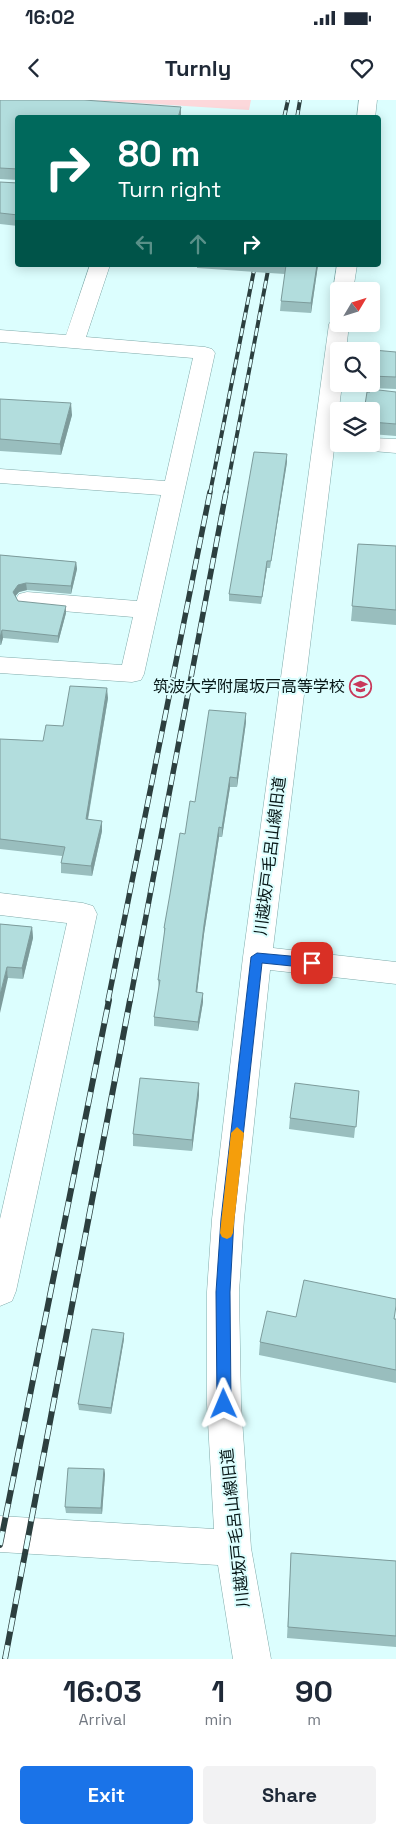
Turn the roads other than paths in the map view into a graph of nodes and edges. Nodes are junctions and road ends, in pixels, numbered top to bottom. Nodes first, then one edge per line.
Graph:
1 (368, 100) edge
2 (366, 115) edge
3 (99, 267) edge
4 (347, 267) edge
5 (344, 282) edge
6 (338, 332) edge
7 (0, 336) edge
8 (74, 342) junction
9 (334, 402) edge
10 (380, 445) edge
11 (396, 446) edge
12 (330, 449) edge
13 (0, 476) edge
14 (174, 489) junction
15 (27, 600) edge
16 (147, 610) junction
17 (0, 665) edge
18 (0, 904) edge
19 (257, 957) junction
20 (396, 972) edge
21 (0, 1291) edge
22 (0, 1534) edge
23 (233, 1548) junction
24 (252, 1659) edge

1 - 2 street
3 - 8 street
4 - 5 street
6 - 9 street, 川越坂戸毛呂山線旧道
7 - 8 street
8 - 14 street
10 - 11 street
12 - 19 street, 川越坂戸毛呂山線旧道
13 - 14 street
14 - 16 street
15 - 16 street
16 - 17 street
18 - 21 street
19 - 20 street
19 - 23 street, 川越坂戸毛呂山線旧道
22 - 23 street
23 - 24 street, 川越坂戸毛呂山線旧道

